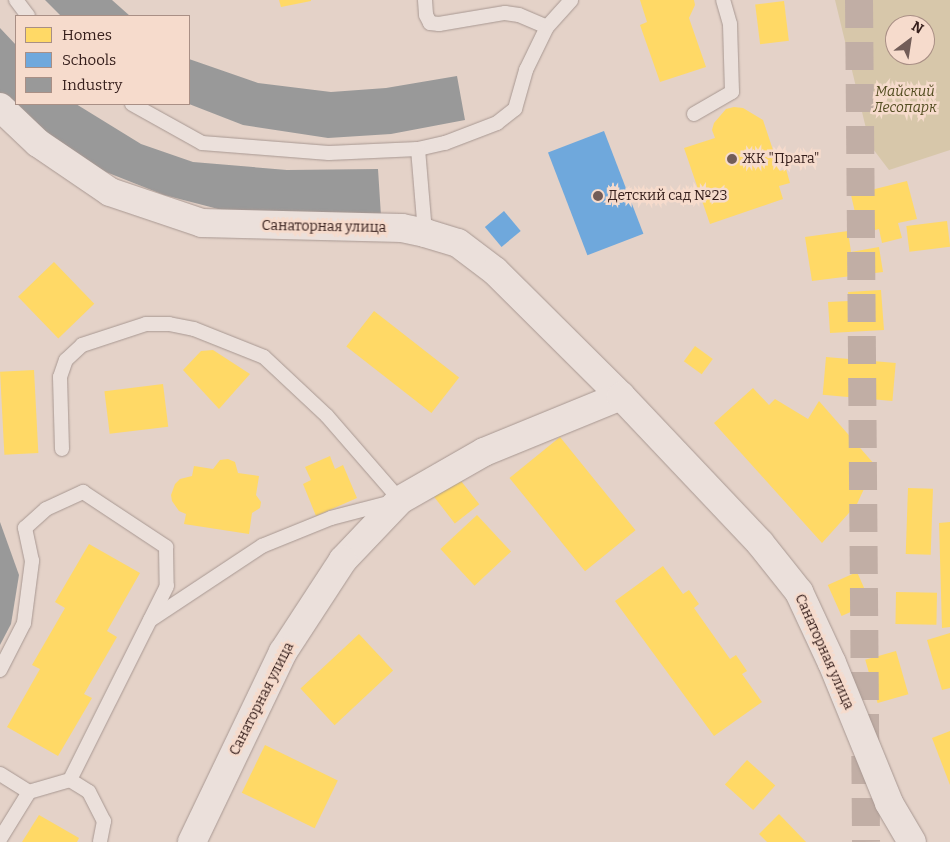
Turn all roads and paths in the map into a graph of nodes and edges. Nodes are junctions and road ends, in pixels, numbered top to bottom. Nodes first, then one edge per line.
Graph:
1 (16, 0) edge
2 (426, 0) edge
3 (570, 0) edge
4 (723, 0) edge
5 (27, 15) edge
6 (547, 27) junction
7 (134, 105) edge
8 (0, 107) edge
9 (694, 114) dead end
10 (418, 149) junction
11 (425, 233) junction
12 (622, 396) junction
13 (62, 449) dead end
14 (400, 500) junction
15 (150, 620) junction
16 (0, 670) edge
17 (0, 774) edge
18 (70, 780) junction
19 (29, 792) junction
20 (0, 839) edge
21 (100, 842) edge
22 (192, 842) edge
23 (912, 842) edge

1 - 5 lane
2 - 6 lane
3 - 6 lane
4 - 9 lane
6 - 10 lane
7 - 10 lane
8 - 11 street, Санаторная улица
10 - 11 lane
11 - 12 street, Санаторная улица
12 - 14 street, Санаторная улица
12 - 23 street, Санаторная улица
13 - 14 lane
14 - 15 lane
14 - 22 street, Санаторная улица
15 - 16 lane
15 - 18 lane
17 - 19 lane
18 - 19 lane
18 - 21 lane
19 - 20 lane

